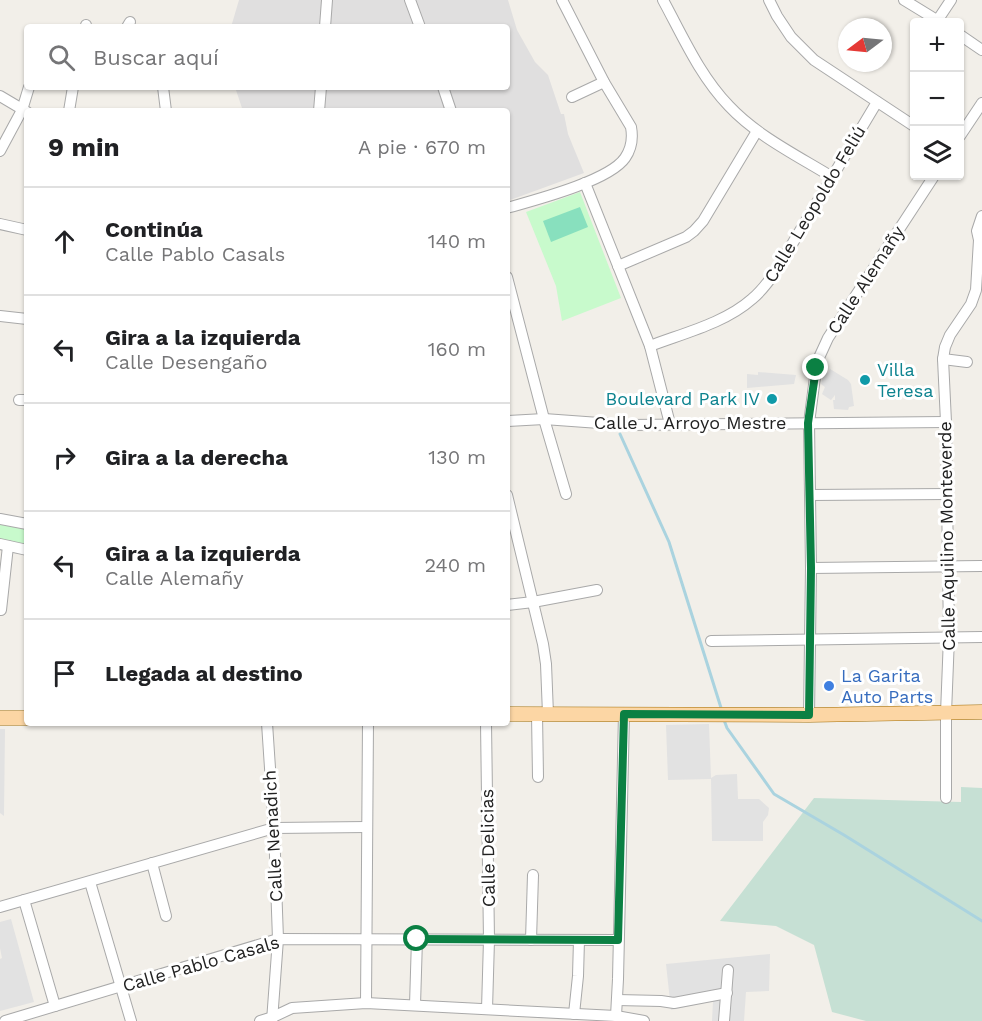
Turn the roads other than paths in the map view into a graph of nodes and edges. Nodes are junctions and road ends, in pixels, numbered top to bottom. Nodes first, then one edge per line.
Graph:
1 (327, 0) edge
2 (410, 0) edge
3 (562, 0) edge
4 (663, 0) edge
5 (769, 0) edge
6 (904, 0) edge
7 (951, 0) edge
8 (933, 18) edge
9 (941, 18) edge
10 (326, 24) edge
11 (419, 24) edge
12 (964, 38) edge
13 (982, 50) edge
14 (604, 82) junction
15 (28, 90) edge
16 (72, 90) edge
17 (163, 90) edge
18 (321, 90) edge
19 (444, 90) edge
20 (0, 96) edge
21 (572, 97) dead end
22 (877, 102) junction
23 (982, 103) edge
24 (26, 108) edge
25 (70, 108) edge
26 (166, 108) edge
27 (320, 108) edge
28 (451, 108) edge
29 (24, 110) edge
30 (24, 112) edge
31 (910, 123) edge
32 (964, 130) edge
33 (757, 131) junction
34 (4, 135) edge
35 (0, 151) edge
36 (832, 177) junction
37 (931, 180) edge
38 (585, 183) junction
39 (510, 207) edge
40 (982, 216) edge
41 (0, 224) edge
42 (24, 229) edge
43 (618, 266) junction
44 (510, 289) edge
45 (0, 316) edge
46 (24, 319) edge
47 (650, 346) junction
48 (943, 360) junction
49 (967, 362) dead end
50 (544, 419) junction
51 (510, 421) edge
52 (946, 422) junction
53 (808, 423) junction
54 (670, 424) junction
55 (566, 494) dead end
56 (947, 494) junction
57 (810, 495) junction
58 (510, 507) edge
59 (0, 519) edge
60 (24, 523) edge
61 (4, 545) edge
62 (24, 549) edge
63 (948, 567) junction
64 (981, 567) edge
65 (811, 568) junction
66 (597, 590) dead end
67 (533, 602) junction
68 (510, 605) edge
69 (1, 610) edge
70 (949, 637) junction
71 (982, 638) edge
72 (810, 639) junction
73 (711, 641) dead end
74 (982, 712) edge
75 (946, 713) junction
76 (510, 714) edge
77 (543, 714) junction
78 (624, 714) junction
79 (809, 715) junction
80 (0, 718) edge
81 (24, 718) edge
82 (267, 726) edge
83 (368, 726) edge
84 (486, 726) edge
85 (538, 777) dead end
86 (946, 798) dead end
87 (367, 827) junction
88 (274, 828) junction
89 (152, 863) junction
90 (533, 874) dead end
91 (90, 882) junction
92 (24, 900) junction
93 (0, 907) edge
94 (166, 916) dead end
95 (278, 939) junction
96 (366, 939) junction
97 (417, 939) junction
98 (489, 940) junction
99 (531, 940) junction
100 (579, 940) junction
101 (618, 940) junction
102 (728, 970) dead end
103 (120, 986) junction
104 (727, 993) junction
105 (617, 1000) junction
106 (366, 1003) junction
107 (415, 1005) junction
108 (55, 1006) junction
109 (487, 1009) junction
110 (574, 1014) junction
111 (616, 1016) junction
112 (273, 1019) edge
113 (5, 1021) edge
114 (130, 1021) edge
115 (260, 1021) edge
116 (644, 1021) edge
117 (724, 1021) edge

1 - 10 street
2 - 11 street
3 - 14 street
4 - 33 street
5 - 22 street
6 - 8 street
7 - 9 street
12 - 13 street
14 - 21 street
14 - 38 street
15 - 24 street
16 - 25 street
17 - 26 street
18 - 27 street
19 - 28 street
20 - 29 street
22 - 31 street
22 - 36 street, Calle Leopoldo Feliú
23 - 32 street
30 - 34 street
33 - 36 street
33 - 43 street
34 - 35 street
36 - 47 street, Calle Leopoldo Feliú
37 - 53 street, Calle Alemañy
38 - 39 street
38 - 43 street
40 - 48 street, Calle Aquilino Monteverde
41 - 42 street
43 - 47 street
44 - 50 street
45 - 46 street
47 - 54 street
48 - 49 street
48 - 52 street, Calle Aquilino Monteverde
50 - 51 street, Calle J. Arroyo Mestre
50 - 54 street, Calle J. Arroyo Mestre
50 - 55 street
52 - 53 street, Calle J. Arroyo Mestre
52 - 56 street, Calle Aquilino Monteverde
53 - 54 street, Calle J. Arroyo Mestre
53 - 57 street, Calle Alemañy
56 - 57 street
56 - 63 street, Calle Aquilino Monteverde
57 - 65 street, Calle Alemañy
58 - 67 street
59 - 60 street
61 - 62 street
61 - 69 street
63 - 64 street
63 - 65 street
63 - 70 street, Calle Aquilino Monteverde
65 - 72 street, Calle Alemañy
66 - 67 street
67 - 68 street
67 - 77 street
70 - 71 street
70 - 72 street
70 - 75 street, Calle Aquilino Monteverde
72 - 73 street
72 - 79 street, Calle Alemañy
74 - 75 main road
75 - 79 main road
75 - 86 street, Calle Aquilino Monteverde
76 - 77 main road
77 - 78 main road
77 - 85 street
78 - 79 main road
78 - 101 street
80 - 81 main road
82 - 88 street, Calle Nenadich
83 - 87 street
84 - 98 street, Calle Delicias
87 - 88 street
87 - 96 street
88 - 89 street
88 - 95 street, Calle Nenadich
89 - 91 street
89 - 94 street
90 - 99 street
91 - 92 street
91 - 103 street
92 - 93 street
92 - 108 street
95 - 96 street, Calle Pablo Casals
95 - 103 street, Calle Pablo Casals
95 - 112 street, Calle Nenadich
96 - 97 street, Calle Pablo Casals
96 - 106 street
97 - 98 street, Calle Pablo Casals
97 - 107 street
98 - 99 street, Calle Pablo Casals
98 - 109 street, Calle Delicias
99 - 100 street, Calle Pablo Casals
100 - 101 street, Calle Pablo Casals
100 - 110 street
101 - 105 street
102 - 104 street
103 - 108 street, Calle Pablo Casals
103 - 114 street
104 - 105 street
104 - 117 street
105 - 111 street
106 - 107 street
106 - 112 street
107 - 109 street
108 - 113 street, Calle Pablo Casals
109 - 110 street
110 - 111 street
111 - 116 street
112 - 115 street

